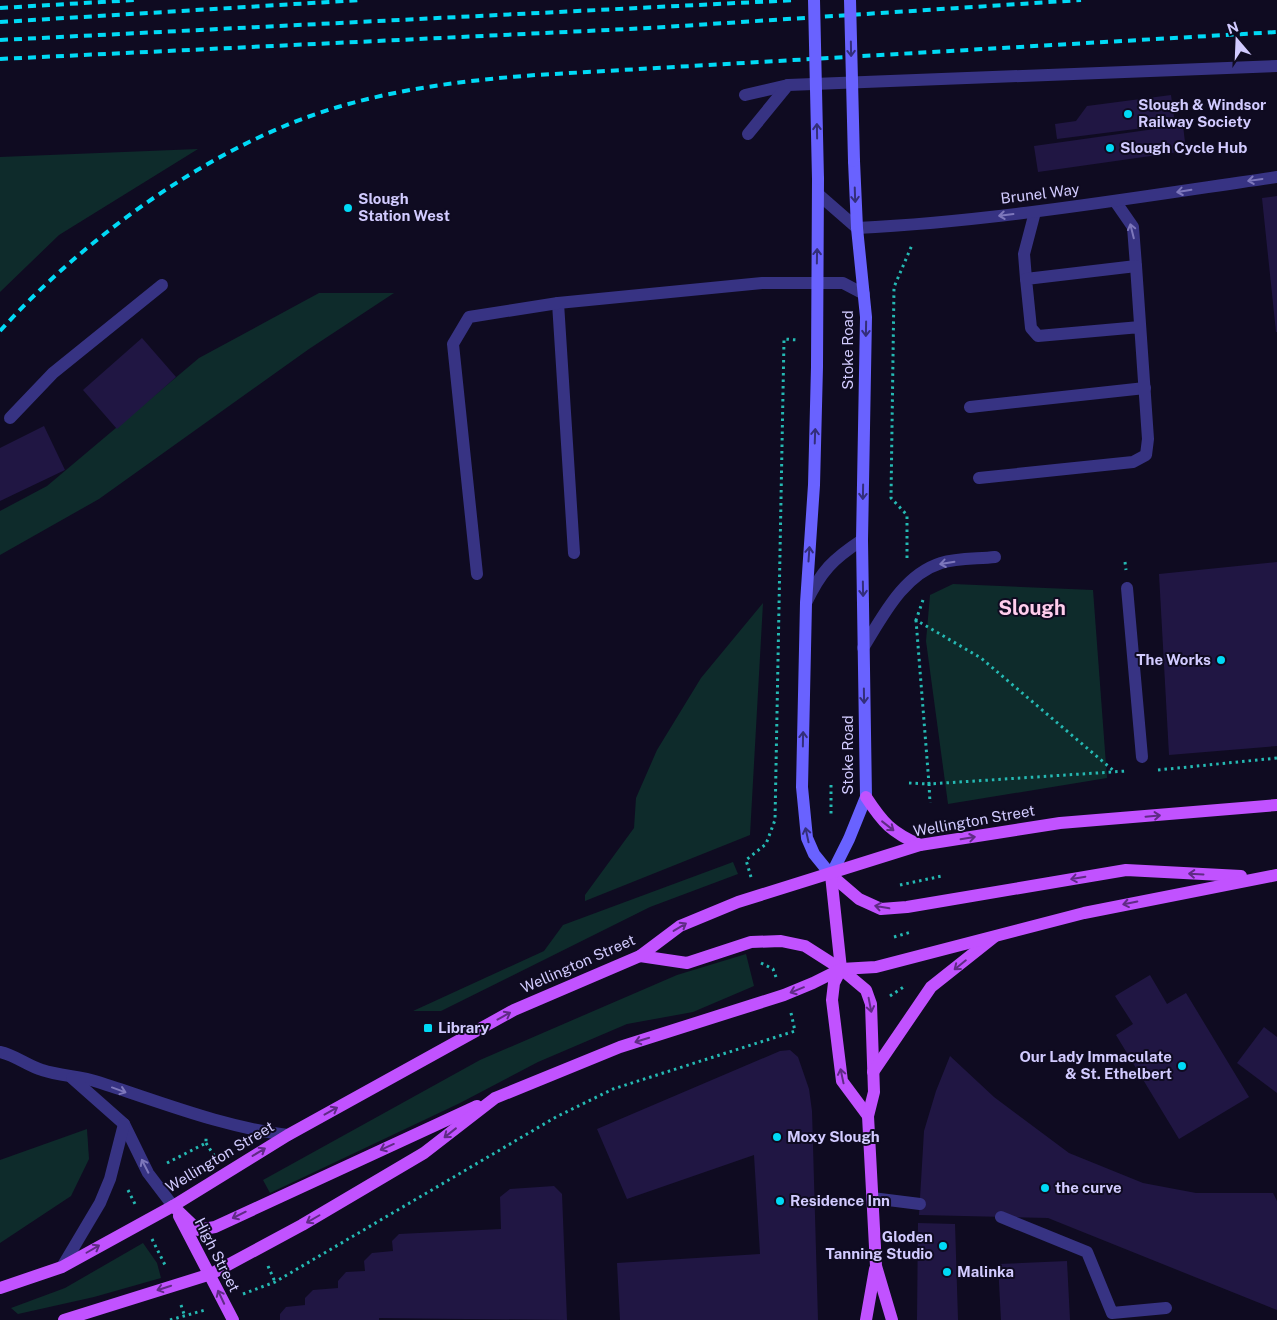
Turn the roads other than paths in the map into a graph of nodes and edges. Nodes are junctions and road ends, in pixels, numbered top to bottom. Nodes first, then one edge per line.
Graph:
1 (814, 0) edge
2 (850, 0) edge
3 (1277, 66) edge
4 (788, 84) junction
5 (745, 95) dead end
6 (748, 134) dead end
7 (1277, 177) edge
8 (818, 194) junction
9 (1115, 201) junction
10 (1035, 212) junction
11 (856, 228) junction
12 (1136, 266) junction
13 (1026, 279) junction
14 (817, 283) junction
15 (162, 284) dead end
16 (864, 294) junction
17 (558, 303) junction
18 (1140, 327) junction
19 (1145, 388) junction
20 (970, 407) dead end
21 (10, 418) dead end
22 (979, 478) dead end
23 (862, 540) junction
24 (574, 552) dead end
25 (995, 558) dead end
26 (477, 574) dead end
27 (1127, 588) dead end
28 (806, 603) junction
29 (863, 648) junction
30 (1142, 757) dead end
31 (866, 797) junction
32 (1277, 805) edge
33 (920, 845) junction
34 (831, 875) junction
35 (1277, 875) edge
36 (1262, 878) junction
37 (1277, 881) edge
38 (998, 934) junction
39 (640, 956) junction
40 (841, 969) junction
41 (0, 1052) edge
42 (874, 1072) junction
43 (72, 1078) junction
44 (495, 1098) junction
45 (868, 1116) junction
46 (124, 1124) junction
47 (288, 1135) junction
48 (872, 1198) junction
49 (920, 1204) dead end
50 (173, 1206) junction
51 (1002, 1217) dead end
52 (62, 1266) junction
53 (876, 1266) junction
54 (211, 1274) junction
55 (0, 1288) edge
56 (1166, 1308) dead end
57 (64, 1320) edge
58 (234, 1320) edge
59 (866, 1320) edge
60 (892, 1320) edge

8 -> 1 main road, Stoke Road, bridge
2 -> 11 main road, Stoke Road, bridge
3 - 4 street
4 - 5 street
4 - 6 street
7 -> 9 street, Brunel Way
8 - 11 street
14 -> 8 main road, Stoke Road
9 - 10 street, Brunel Way
12 -> 9 street
10 -> 11 street, Brunel Way
10 - 13 street
11 - 16 main road, Stoke Road
12 - 13 street
12 - 18 street
13 - 18 street
14 - 16 street
14 - 17 street
28 -> 14 main road, Stoke Road
15 - 21 street
16 -> 23 main road, Stoke Road
17 - 24 street
17 - 26 street
18 - 19 street
19 - 20 street
19 - 22 street
23 - 28 street
23 -> 29 main road, Stoke Road
25 -> 29 street
27 - 30 street
34 -> 28 main road, Stoke Road
29 -> 31 main road, Stoke Road
31 -> 33 main road
31 - 34 main road, Stoke Road
33 -> 32 main road, Wellington Street
33 - 34 main road, Wellington Street
36 -> 34 main road
39 -> 34 main road, Wellington Street
34 - 40 main road
35 - 36 main road
36 - 37 street
36 -> 38 main road
38 - 40 main road
38 -> 42 main road
39 - 40 main road
47 -> 39 main road, Wellington Street
40 -> 42 main road
40 -> 44 main road
45 -> 40 main road
41 - 43 street
42 - 45 main road
43 - 46 street
43 -> 47 street
44 -> 50 main road
44 -> 54 main road
45 - 48 main road
50 -> 46 street
46 - 52 street
50 -> 47 main road, Wellington Street
48 - 49 street
48 - 53 main road
52 -> 50 main road, Wellington Street
50 - 54 main road, High Street
51 - 56 street
52 - 55 main road, Wellington Street
53 - 59 main road
53 - 60 main road
54 -> 57 main road
58 -> 54 main road, High Street

